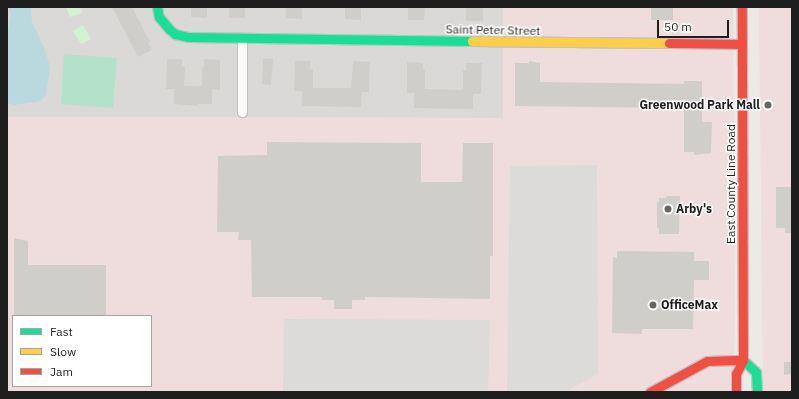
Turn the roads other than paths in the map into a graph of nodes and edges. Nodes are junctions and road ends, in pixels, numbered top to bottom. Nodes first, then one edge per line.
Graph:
1 (157, 7) edge
2 (742, 7) edge
3 (242, 38) junction
4 (742, 44) junction
5 (242, 112) dead end
6 (743, 360) junction
7 (650, 392) edge
8 (736, 392) edge
9 (757, 392) edge

1 - 3 street, Saint Peter Street
2 - 4 street, East County Line Road
3 - 4 street, Saint Peter Street
3 - 5 street
4 - 6 street, East County Line Road
6 - 7 street
6 - 8 street, East County Line Road
6 - 9 street

